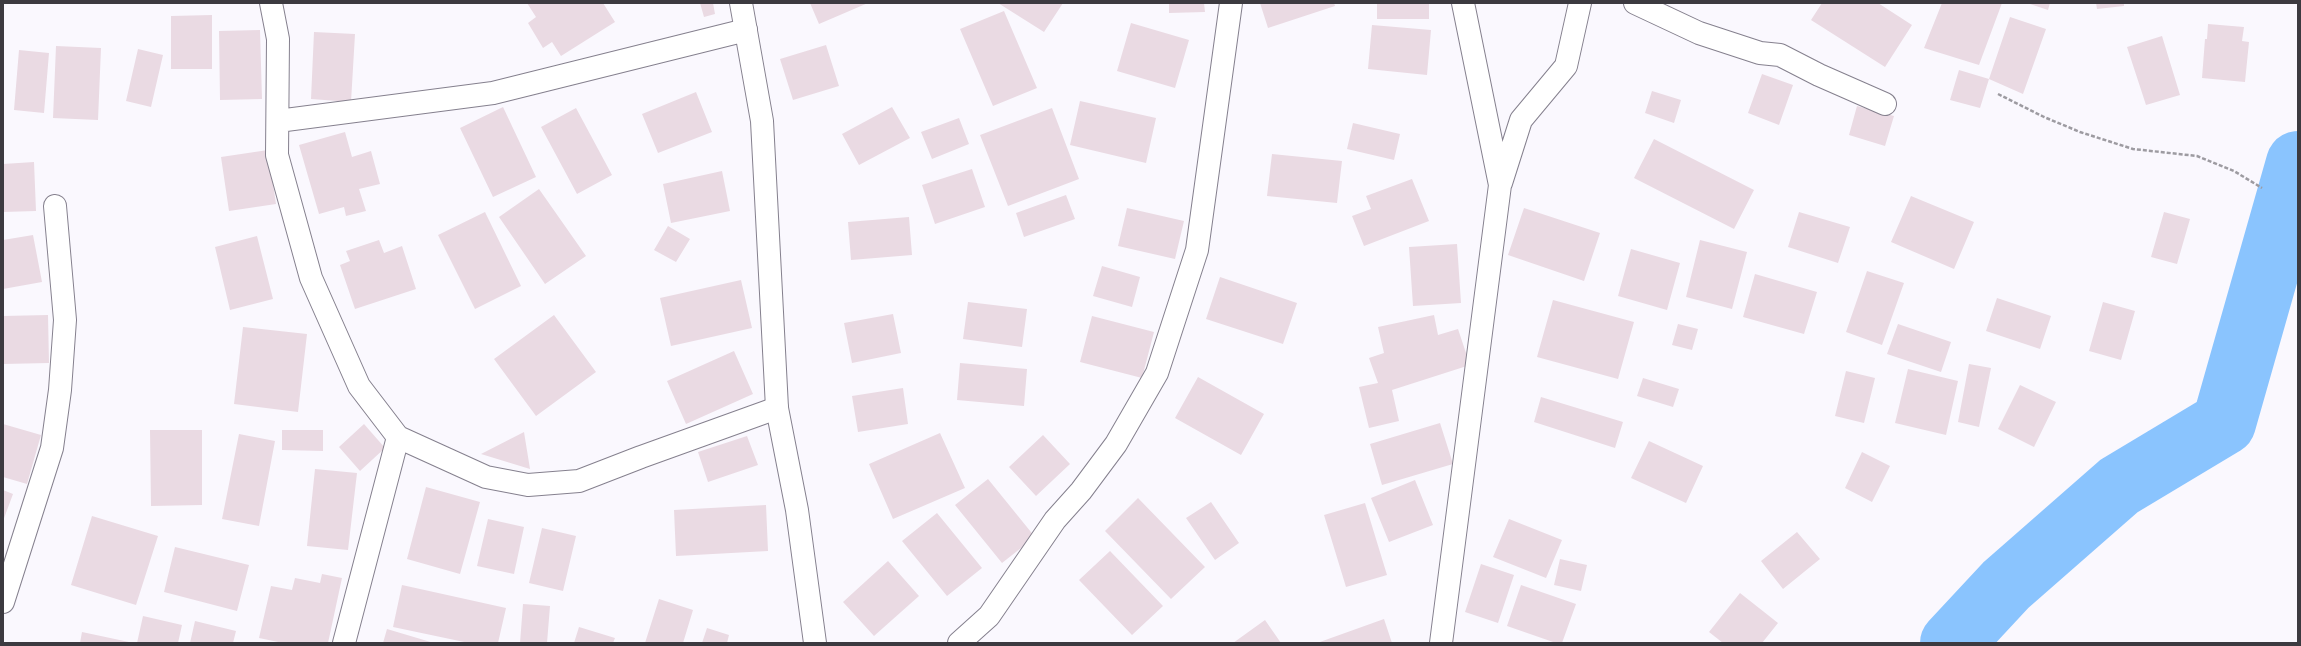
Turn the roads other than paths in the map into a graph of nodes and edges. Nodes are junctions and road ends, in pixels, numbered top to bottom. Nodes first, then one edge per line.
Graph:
1 (271, 3) edge
2 (741, 3) edge
3 (1232, 3) edge
4 (1463, 3) edge
5 (1580, 3) edge
6 (1634, 3) edge
7 (746, 30) junction
8 (1885, 104) dead end
9 (278, 121) junction
10 (1500, 185) junction
11 (55, 206) dead end
12 (777, 408) junction
13 (398, 437) junction
14 (3, 602) edge
15 (344, 643) edge
16 (815, 643) edge
17 (959, 643) edge
18 (1441, 643) edge

1 - 9 street
2 - 7 street
3 - 17 street
4 - 10 street
5 - 10 street
6 - 8 street
7 - 9 street
7 - 12 street
9 - 13 street
10 - 18 street
11 - 14 street
12 - 13 street
12 - 16 street
13 - 15 street

